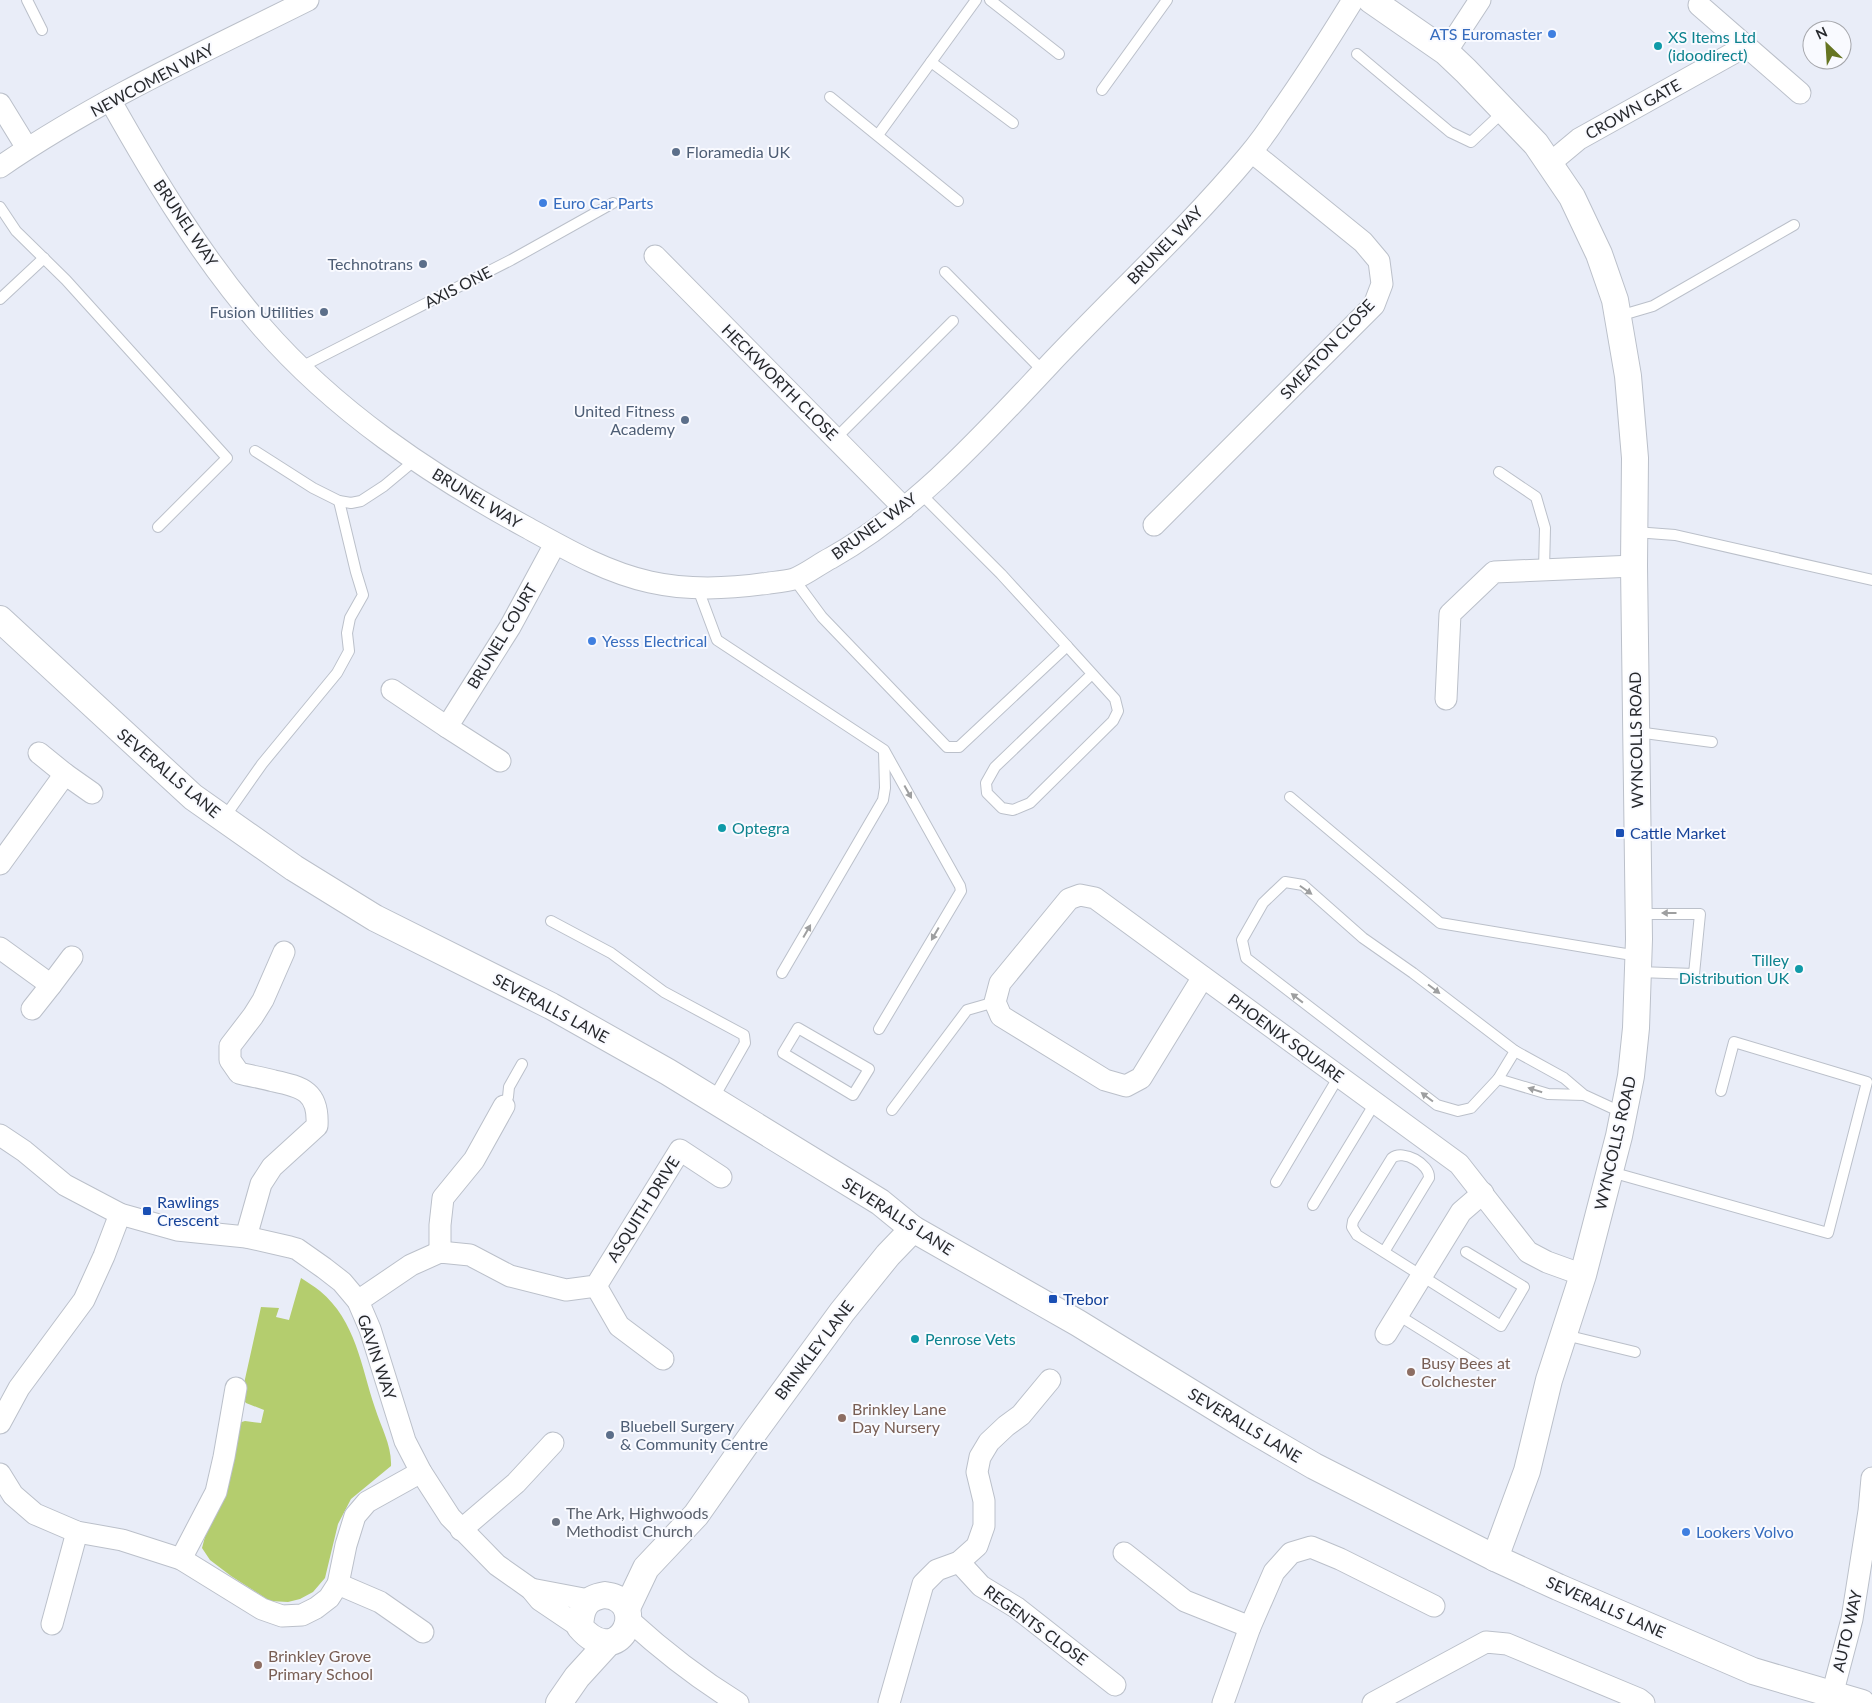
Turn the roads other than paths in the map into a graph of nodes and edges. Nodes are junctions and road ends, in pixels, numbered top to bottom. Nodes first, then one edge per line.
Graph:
1 (26, 0) edge
2 (308, 0) edge
3 (976, 0) edge
4 (990, 0) edge
5 (1168, 0) edge
6 (1353, 0) edge
7 (1371, 0) edge
8 (1480, 0) edge
9 (1699, 4) dead end
10 (42, 30) dead end
11 (1746, 46) junction
12 (1446, 52) junction
13 (1059, 54) dead end
14 (1357, 54) dead end
15 (931, 62) junction
16 (1102, 90) dead end
17 (1800, 93) dead end
18 (830, 97) dead end
19 (110, 100) junction
20 (0, 104) edge
21 (1504, 110) junction
22 (1013, 123) dead end
23 (878, 135) junction
24 (27, 148) junction
25 (1252, 152) junction
26 (1549, 164) junction
27 (0, 167) edge
28 (958, 201) dead end
29 (613, 203) dead end
30 (0, 208) edge
31 (1794, 225) dead end
32 (655, 256) dead end
33 (44, 258) junction
34 (945, 272) dead end
35 (0, 299) edge
36 (1618, 316) junction
37 (954, 322) dead end
38 (301, 367) junction
39 (1043, 371) junction
40 (836, 438) junction
41 (255, 451) dead end
42 (414, 461) junction
43 (1500, 472) dead end
44 (920, 493) junction
45 (339, 502) junction
46 (904, 508) junction
47 (1154, 525) dead end
48 (158, 527) dead end
49 (1634, 532) junction
50 (555, 544) junction
51 (1634, 566) junction
52 (1544, 570) junction
53 (794, 579) junction
54 (1872, 580) edge
55 (698, 590) junction
56 (0, 619) edge
57 (1067, 646) junction
58 (1092, 674) junction
59 (392, 690) dead end
60 (1446, 699) dead end
61 (447, 727) junction
62 (1636, 732) junction
63 (1712, 742) dead end
64 (884, 750) junction
65 (39, 752) dead end
66 (500, 761) dead end
67 (65, 774) junction
68 (92, 793) dead end
69 (1290, 797) dead end
70 (223, 819) junction
71 (0, 864) edge
72 (1639, 914) junction
73 (551, 921) dead end
74 (0, 948) edge
75 (284, 952) dead end
76 (72, 957) dead end
77 (1638, 964) junction
78 (782, 973) dead end
79 (1203, 977) junction
80 (51, 985) junction
81 (995, 1002) junction
82 (32, 1010) dead end
83 (879, 1029) dead end
84 (1515, 1051) junction
85 (783, 1053) joint
86 (522, 1064) dead end
87 (1339, 1076) junction
88 (1498, 1078) junction
89 (1721, 1091) dead end
90 (1584, 1095) junction
91 (713, 1100) junction
92 (1375, 1103) junction
93 (504, 1106) joint
94 (892, 1110) dead end
95 (1624, 1113) junction
96 (0, 1135) edge
97 (1610, 1172) junction
98 (721, 1177) dead end
99 (1276, 1182) dead end
100 (1483, 1193) junction
101 (1313, 1205) dead end
102 (120, 1214) junction
103 (913, 1230) junction
104 (246, 1237) junction
105 (440, 1252) junction
106 (1384, 1252) junction
107 (1466, 1252) dead end
108 (1583, 1274) junction
109 (1422, 1277) junction
110 (596, 1286) junction
111 (358, 1301) junction
112 (1398, 1315) junction
113 (1386, 1334) dead end
114 (1564, 1335) junction
115 (1635, 1352) dead end
116 (663, 1359) dead end
117 (1478, 1365) dead end
118 (1050, 1380) dead end
119 (236, 1388) dead end
120 (0, 1423) edge
121 (553, 1443) dead end
122 (421, 1472) junction
123 (0, 1474) edge
124 (1872, 1478) edge
125 (461, 1530) junction
126 (77, 1532) junction
127 (1124, 1554) dead end
128 (1495, 1558) junction
129 (181, 1559) junction
130 (959, 1562) junction
131 (338, 1584) junction
132 (531, 1589) junction
133 (1434, 1606) dead end
134 (605, 1620) junction
135 (52, 1624) dead end
136 (1250, 1627) junction
137 (423, 1632) dead end
138 (1115, 1685) dead end
139 (1832, 1695) junction
140 (559, 1703) edge
141 (738, 1703) edge
142 (889, 1703) edge
143 (1223, 1703) edge
144 (1373, 1703) edge
145 (1644, 1703) edge
146 (1862, 1703) edge

1 - 10 lane
2 - 19 street, NEWCOMEN WAY
3 - 15 lane
4 - 13 lane
5 - 16 lane
6 - 25 street, BRUNEL WAY
7 - 12 street, WYNCOLLS ROAD
8 - 12 street
9 - 11 street
11 - 17 street
11 - 26 street, CROWN GATE
12 - 21 street, WYNCOLLS ROAD
14 - 21 lane
15 - 22 lane
15 - 23 lane
18 - 23 lane
19 - 24 street, NEWCOMEN WAY
19 - 38 street, BRUNEL WAY
20 - 24 street
21 - 26 street, WYNCOLLS ROAD
23 - 28 lane
24 - 27 street, NEWCOMEN WAY
25 - 39 street, BRUNEL WAY
25 - 47 street, SMEATON CLOSE
26 - 36 street, WYNCOLLS ROAD
29 - 38 lane, AXIS ONE
30 - 33 lane
31 - 36 lane
32 - 40 street, HECKWORTH CLOSE
33 - 35 lane
33 - 48 lane
34 - 39 lane
36 - 49 street, WYNCOLLS ROAD
37 - 40 lane
38 - 42 street, BRUNEL WAY
39 - 44 street, BRUNEL WAY
40 - 46 street, HECKWORTH CLOSE
41 - 45 lane
42 - 45 lane
42 - 50 street, BRUNEL WAY
43 - 52 lane
44 - 46 street, BRUNEL WAY
44 - 57 lane
45 - 70 lane
46 - 53 street, BRUNEL WAY
49 - 51 street, WYNCOLLS ROAD
49 - 54 lane
50 - 55 street, BRUNEL WAY
50 - 61 street, BRUNEL COURT
51 - 52 street
51 - 62 street, WYNCOLLS ROAD
52 - 60 street
53 - 55 street, BRUNEL WAY
53 - 57 lane
55 - 64 lane
56 - 70 street, SEVERALLS LANE
57 - 58 lane
58 - 58 lane
59 - 61 street
61 - 66 street
62 - 63 lane
62 - 72 street, WYNCOLLS ROAD
78 -> 64 lane
64 -> 83 lane
65 - 67 street
67 - 68 street
67 - 71 street
69 - 77 lane
70 - 91 street, SEVERALLS LANE
72 - 77 street, WYNCOLLS ROAD
77 -> 72 lane
73 - 91 lane
74 - 80 street
75 - 104 street
76 - 80 street
77 - 95 street, WYNCOLLS ROAD
79 - 81 street, PHOENIX SQUARE
79 - 81 street
79 - 87 street, PHOENIX SQUARE
80 - 82 street
81 - 94 lane
84 - 88 lane
88 -> 84 lane
84 - 90 lane
85 - 85 lane
86 - 93 lane
87 - 92 street, PHOENIX SQUARE
87 - 99 lane
90 -> 88 lane
89 - 97 lane
90 - 95 lane
91 - 103 street, SEVERALLS LANE
92 - 100 street, PHOENIX SQUARE
92 - 101 lane
93 - 105 street
95 - 97 street, WYNCOLLS ROAD
96 - 102 street, GAVIN WAY
97 - 108 street, WYNCOLLS ROAD
98 - 110 street, ASQUITH DRIVE
100 - 108 street, PHOENIX SQUARE
100 - 109 street
102 - 104 street, GAVIN WAY
102 - 120 street
103 - 128 street, SEVERALLS LANE
103 - 134 street, BRINKLEY LANE
104 - 111 street, GAVIN WAY
105 - 110 street
105 - 111 street
106 - 106 lane
106 - 109 lane
107 - 109 lane
108 - 114 street, WYNCOLLS ROAD
109 - 112 street
110 - 116 street
111 - 122 street, GAVIN WAY
112 - 113 street
112 - 117 lane
114 - 115 lane
114 - 128 street, WYNCOLLS ROAD
118 - 130 street
119 - 129 street
121 - 125 street
122 - 125 street, GAVIN WAY
122 - 131 street
123 - 126 street
124 - 139 street, AUTO WAY
125 - 132 street, GAVIN WAY
126 - 129 street
126 - 135 street
127 - 136 street
128 - 139 street, SEVERALLS LANE
129 - 131 street
130 - 138 street, REGENTS CLOSE
130 - 142 street
131 - 137 street
132 - 134 street
132 - 134 street, GAVIN WAY
133 - 136 street
134 - 140 street, BRINKLEY LANE
134 - 141 street
136 - 143 street
139 - 146 street, SEVERALLS LANE
144 - 145 street

